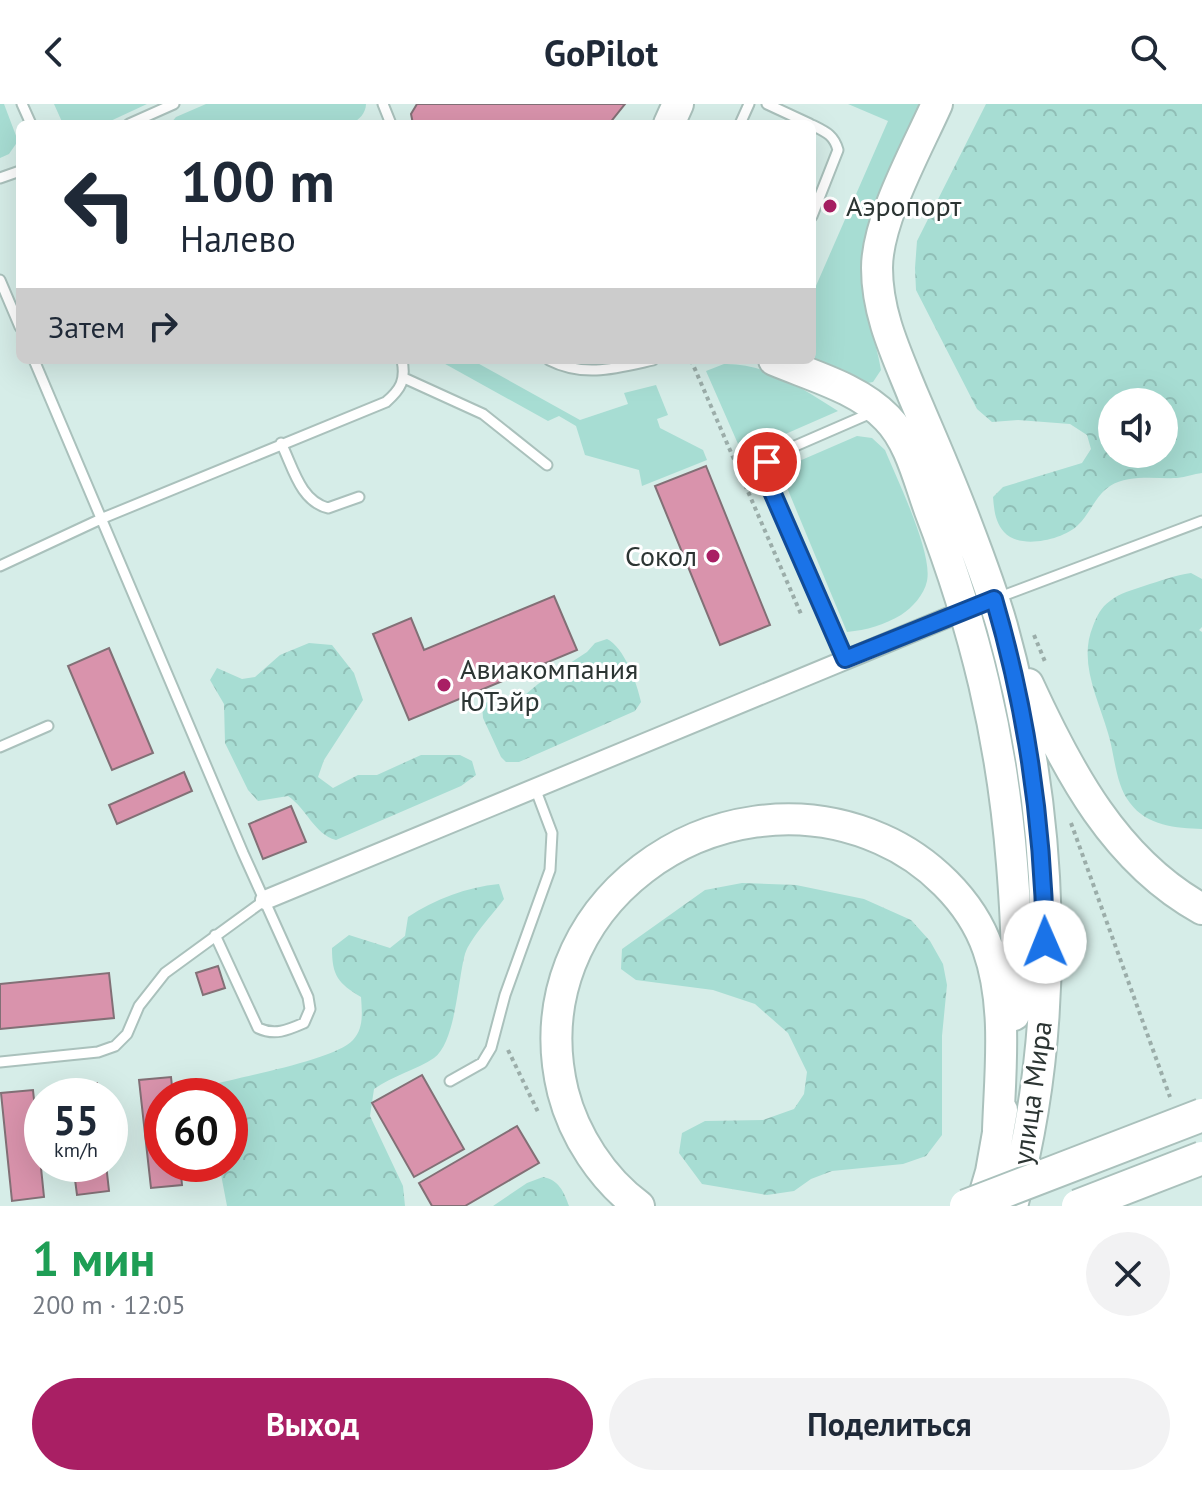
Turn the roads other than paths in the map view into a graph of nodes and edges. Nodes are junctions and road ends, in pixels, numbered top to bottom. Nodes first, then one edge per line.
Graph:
1 (174, 104) edge
2 (767, 104) edge
3 (937, 104) edge
4 (138, 120) edge
5 (801, 120) edge
6 (816, 127) edge
7 (816, 206) edge
8 (0, 280) edge
9 (16, 318) edge
10 (36, 364) edge
11 (402, 364) edge
12 (558, 364) edge
13 (616, 364) edge
14 (636, 364) edge
15 (784, 364) edge
16 (624, 367) junction
17 (404, 378) junction
18 (878, 410) junction
19 (281, 443) junction
20 (547, 465) dead end
21 (359, 497) dead end
22 (103, 518) junction
23 (1202, 521) edge
24 (0, 566) edge
25 (994, 599) junction
26 (966, 610) junction
27 (1003, 629) junction
28 (845, 659) junction
29 (48, 726) dead end
30 (0, 747) edge
31 (535, 788) junction
32 (265, 900) junction
33 (1202, 909) edge
34 (215, 935) junction
35 (0, 1062) edge
36 (450, 1081) dead end
37 (1202, 1115) edge
38 (998, 1130) junction
39 (1202, 1158) edge
40 (639, 1206) edge
41 (966, 1206) edge
42 (981, 1206) edge
43 (1012, 1206) edge
44 (1078, 1206) edge

1 - 4 lane
2 - 5 lane
3 - 25 main road, улица Мира
6 - 7 lane
8 - 9 lane
10 - 22 lane
11 - 17 lane
12 - 16 lane
13 - 16 lane
14 - 16 lane
15 - 18 main road
17 - 19 lane
17 - 20 lane
18 - 26 main road, улица Мира
18 - 28 lane
19 - 21 lane
19 - 22 lane
22 - 24 lane
22 - 32 lane
23 - 25 lane
25 - 26 main road
25 - 27 main road, улица Мира
26 - 28 street
26 - 38 main road, улица Мира
27 - 33 main road
27 - 43 main road, улица Мира
28 - 31 street
29 - 30 lane
31 - 32 street
31 - 36 lane
32 - 34 lane
32 - 34 lane
34 - 35 lane
37 - 41 highway, bridge
38 - 40 main road
38 - 42 main road, улица Мира
39 - 44 highway, bridge

